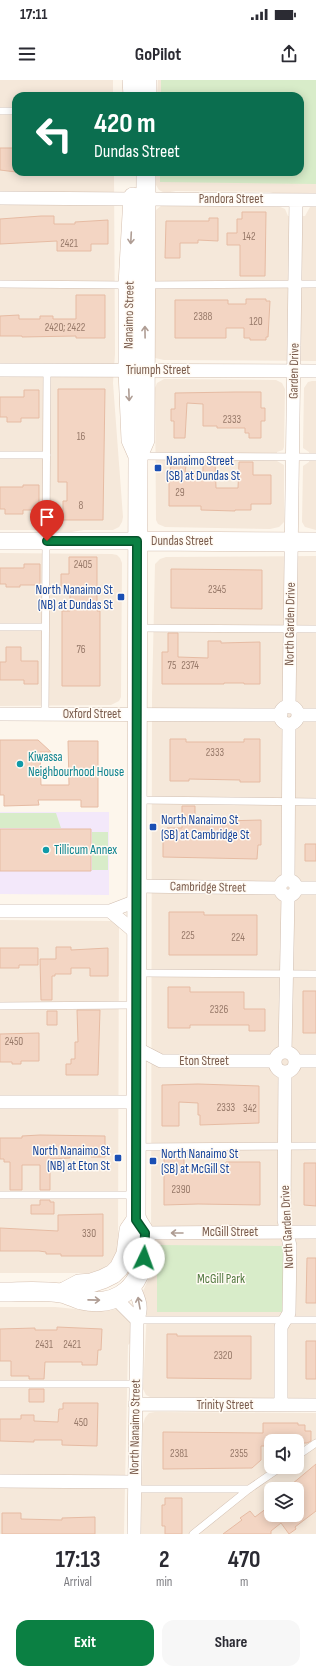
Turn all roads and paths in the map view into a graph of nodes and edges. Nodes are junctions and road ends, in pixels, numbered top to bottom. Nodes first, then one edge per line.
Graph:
1 (132, 80) edge
2 (147, 80) edge
3 (132, 92) edge
4 (147, 92) edge
5 (0, 111) edge
6 (12, 111) edge
7 (134, 176) edge
8 (145, 176) edge
9 (0, 198) edge
10 (139, 199) junction
11 (296, 200) junction
12 (316, 200) edge
13 (0, 284) edge
14 (295, 284) junction
15 (316, 284) edge
16 (136, 285) junction
17 (0, 370) edge
18 (47, 370) junction
19 (137, 370) junction
20 (294, 370) junction
21 (316, 371) edge
22 (0, 455) edge
23 (47, 455) junction
24 (138, 456) junction
25 (292, 457) junction
26 (316, 457) edge
27 (0, 541) edge
28 (47, 541) junction
29 (137, 541) junction
30 (291, 542) junction
31 (316, 542) edge
32 (0, 627) edge
33 (45, 627) junction
34 (137, 628) junction
35 (290, 628) junction
36 (316, 629) edge
37 (0, 714) edge
38 (45, 714) junction
39 (137, 714) junction
40 (289, 715) junction
41 (316, 715) edge
42 (137, 800) junction
43 (288, 801) junction
44 (316, 802) edge
45 (288, 888) junction
46 (316, 888) edge
47 (136, 894) junction
48 (0, 911) edge
49 (110, 911) junction
50 (136, 933) junction
51 (136, 973) junction
52 (287, 974) junction
53 (316, 974) edge
54 (136, 1005) junction
55 (0, 1006) edge
56 (136, 1048) junction
57 (285, 1052) junction
58 (275, 1061) junction
59 (295, 1062) junction
60 (316, 1062) edge
61 (284, 1072) junction
62 (0, 1102) edge
63 (136, 1102) junction
64 (284, 1146) junction
65 (316, 1146) edge
66 (136, 1147) junction
67 (0, 1194) edge
68 (136, 1195) junction
69 (141, 1227) junction
70 (286, 1232) junction
71 (316, 1232) edge
72 (0, 1292) edge
73 (125, 1292) junction
74 (62, 1293) junction
75 (137, 1320) junction
76 (284, 1320) junction
77 (316, 1320) edge
78 (0, 1384) edge
79 (135, 1384) junction
80 (135, 1404) junction
81 (281, 1405) junction
82 (316, 1405) edge
83 (316, 1443) edge
84 (304, 1451) edge
85 (271, 1474) edge
86 (0, 1481) edge
87 (134, 1485) junction
88 (249, 1490) junction
89 (134, 1534) edge
90 (193, 1534) edge

1 - 3 main road
2 - 4 main road
5 - 6 lane
7 - 10 main road, Nanaimo Street
8 - 10 main road, Nanaimo Street
9 - 10 street, Pandora Street
10 - 11 street, Pandora Street
10 - 16 main road, Nanaimo Street
11 - 12 street, Pandora Street
11 - 14 street, Garden Drive
13 - 16 lane
14 - 15 lane
14 - 16 lane
14 - 20 street, Garden Drive
16 - 19 main road, Nanaimo Street
17 - 18 street, Triumph Street
18 - 19 street, Triumph Street
18 - 23 lane
19 - 20 street, Triumph Street
19 - 24 main road, Nanaimo Street
20 - 21 street, Triumph Street
20 - 25 street, Garden Drive
22 - 23 lane
23 - 28 lane
24 - 25 lane
24 - 29 main road, Nanaimo Street
25 - 26 lane
25 - 30 street, Garden Drive
27 - 28 street, Dundas Street
28 - 29 street, Dundas Street
28 - 33 lane
29 - 30 main road, Dundas Street
29 - 34 main road
30 - 31 main road, Dundas Street
30 - 35 street, North Garden Drive
32 - 33 lane
33 - 38 lane
34 - 35 lane
34 - 39 main road
35 - 36 lane
35 - 40 street, North Garden Drive
37 - 38 street, Oxford Street
38 - 39 street, Oxford Street
39 - 40 street, Oxford Street
39 - 42 main road
40 - 41 street, Oxford Street
40 - 43 street, North Garden Drive
42 - 43 lane
42 - 47 main road
43 - 44 lane
43 - 45 street, North Garden Drive
45 - 46 street, Cambridge Street
45 - 47 street, Cambridge Street
45 - 52 street, North Garden Drive
47 - 49 street, Cambridge Street
47 - 50 main road
48 - 49 street, Cambridge Street
49 - 50 street
50 - 51 main road
51 - 52 lane
51 - 54 main road
52 - 53 lane
52 - 57 street, North Garden Drive
54 - 55 lane
54 - 56 main road
56 - 58 street, Eton Street
56 - 63 main road
57 - 58 street
57 - 59 street
58 - 61 street
59 - 60 street
59 - 61 street
61 - 64 street, North Garden Drive
62 - 63 street
63 - 66 main road
64 - 65 lane
64 - 66 lane
64 - 70 street, North Garden Drive
66 - 68 main road
67 - 68 lane
68 - 69 main road
70 -> 69 street, McGill Street
69 - 73 main road
69 - 74 main road
70 - 71 street, McGill Street
70 - 76 street, North Garden Drive
72 - 74 main road
74 -> 73 main road
73 - 75 street
75 -> 73 street, North Nanaimo Street
75 - 76 lane
75 - 79 street, North Nanaimo Street
76 - 77 lane
76 - 81 street, North Garden Drive
78 - 79 lane
79 - 80 street, North Nanaimo Street
80 - 81 street, Trinity Street
80 - 87 street, North Nanaimo Street
81 - 82 street, Trinity Street
83 - 84 lane
85 - 88 lane
86 - 87 street
87 - 88 lane
87 - 89 street, North Nanaimo Street
88 - 90 lane

